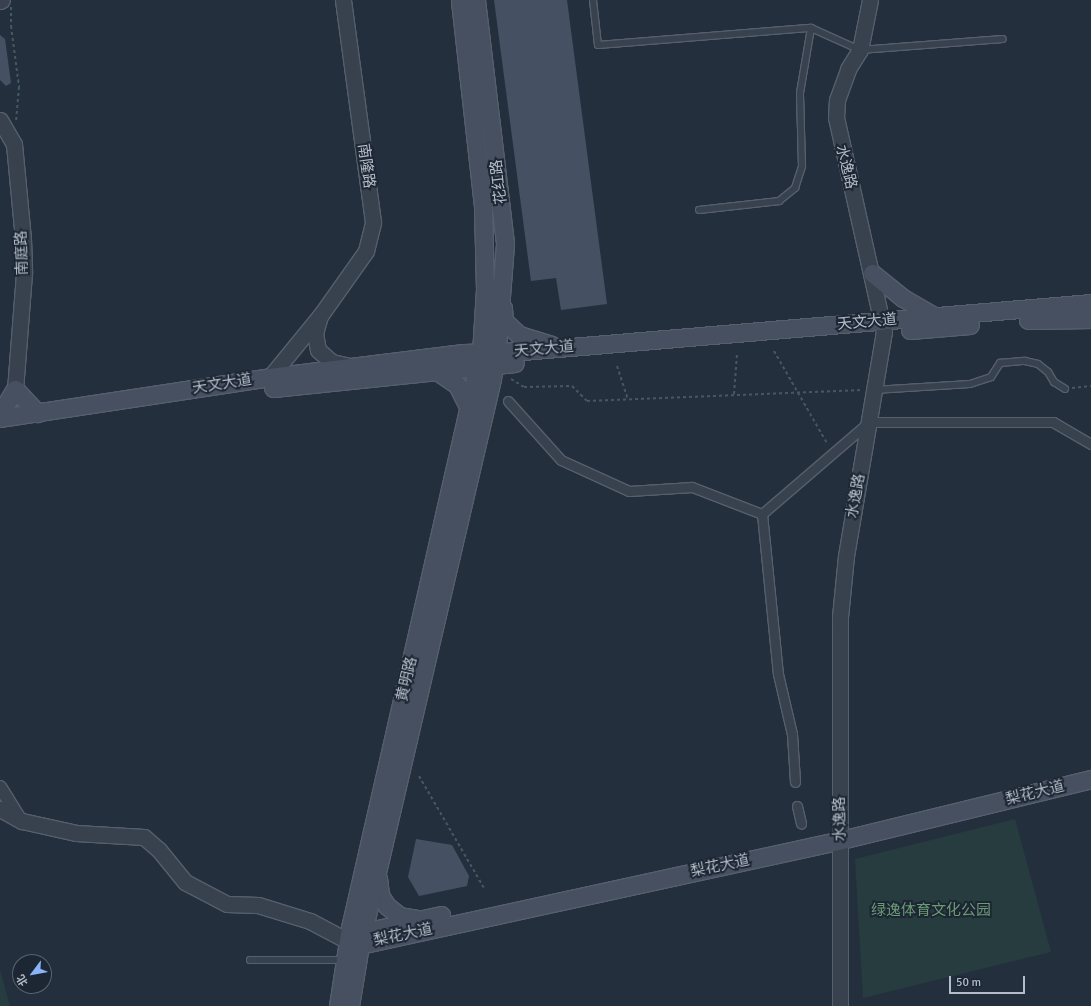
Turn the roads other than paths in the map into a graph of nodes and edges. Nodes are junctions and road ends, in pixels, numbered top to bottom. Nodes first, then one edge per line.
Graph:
1 (343, 0) edge
2 (460, 0) edge
3 (476, 0) edge
4 (594, 0) edge
5 (870, 0) edge
6 (811, 28) junction
7 (1002, 39) dead end
8 (860, 50) junction
9 (0, 120) edge
10 (502, 204) junction
11 (484, 206) junction
12 (699, 210) dead end
13 (872, 272) junction
14 (502, 300) junction
15 (1091, 303) edge
16 (320, 316) junction
17 (934, 316) junction
18 (1091, 319) edge
19 (883, 327) junction
20 (560, 347) junction
21 (487, 359) junction
22 (353, 366) junction
23 (438, 372) junction
24 (270, 377) junction
25 (1065, 388) road end
26 (14, 389) junction
27 (874, 390) junction
28 (508, 401) dead end
29 (469, 409) junction
30 (37, 413) junction
31 (0, 414) edge
32 (0, 418) edge
33 (869, 422) junction
34 (0, 430) edge
35 (1091, 444) edge
36 (762, 514) junction
37 (1091, 768) edge
38 (1091, 779) edge
39 (795, 782) dead end
40 (0, 787) edge
41 (797, 806) dead end
42 (0, 809) edge
43 (22, 821) junction
44 (801, 824) dead end
45 (841, 835) junction
46 (378, 869) junction
47 (421, 919) junction
48 (355, 936) junction
49 (250, 960) dead end
50 (345, 960) junction
51 (338, 1006) edge
52 (350, 1006) edge
53 (840, 1006) edge

1 - 16 street, 南隆路
2 - 11 main road, 花红路
3 - 10 main road, 花红路
4 - 6 lane
5 - 8 street, 水逸路
6 - 8 lane
6 - 12 lane
7 - 8 lane
8 - 13 street, 水逸路
9 - 26 street, 南庭路
10 - 11 main road
10 - 14 main road, 花红路
11 - 21 main road, 花红路
13 - 17 main road
13 - 19 street, 水逸路
14 - 20 main road
14 - 21 main road, 花红路
15 - 17 main road, 天文大道
16 - 22 street
16 - 24 street, 南隆路
17 - 19 main road, 天文大道
18 - 19 main road, 天文大道
19 - 20 main road, 天文大道
19 - 21 main road, 天文大道
19 - 27 street, 水逸路
20 - 21 main road, 天文大道
21 - 22 main road, 天文大道
21 - 23 main road, 天文大道
21 - 29 main road, 黄明路
21 - 46 main road, 黄明路
22 - 24 main road, 天文大道
23 - 29 main road
23 - 34 main road, 天文大道
24 - 30 main road, 天文大道
25 - 27 lane
26 - 30 main road
26 - 31 main road
27 - 33 street, 水逸路
28 - 36 street
29 - 48 main road, 黄明路
30 - 32 main road, 天文大道
33 - 35 street
33 - 36 street
33 - 45 street, 水逸路
36 - 39 street
37 - 45 main road, 梨花大道
38 - 45 main road, 梨花大道
40 - 43 street
41 - 44 street
42 - 43 street
43 - 48 street
45 - 47 main road, 梨花大道
45 - 48 main road, 梨花大道
45 - 53 street, 水逸路
46 - 47 main road
46 - 48 main road, 黄明路
47 - 48 main road, 梨花大道
48 - 50 main road, 黄明路
48 - 52 main road, 黄明路
49 - 50 lane
50 - 51 main road, 黄明路

